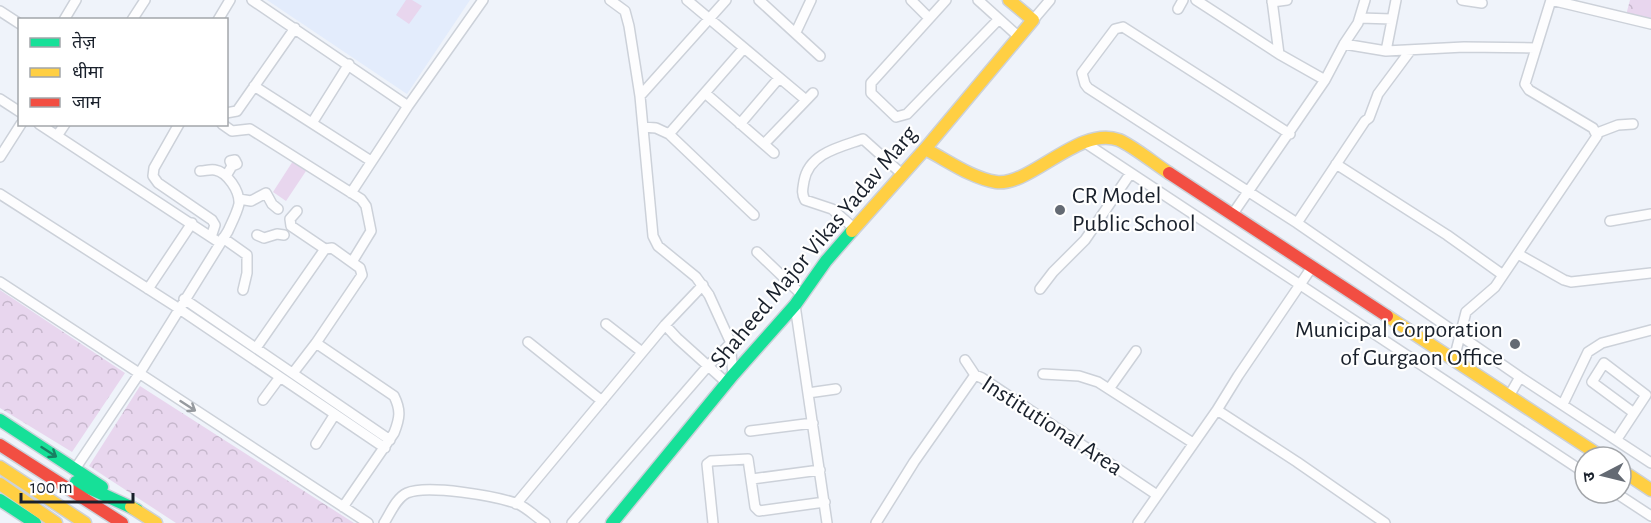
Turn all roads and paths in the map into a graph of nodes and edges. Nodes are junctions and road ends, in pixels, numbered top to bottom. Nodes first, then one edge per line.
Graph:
1 (76, 0) edge
2 (145, 0) edge
3 (230, 0) edge
4 (252, 0) edge
5 (483, 0) edge
6 (687, 0) edge
7 (726, 0) edge
8 (759, 0) edge
9 (811, 0) edge
10 (911, 0) edge
11 (946, 0) edge
12 (978, 0) edge
13 (1009, 0) edge
14 (1050, 0) edge
15 (1183, 0) edge
16 (1197, 0) edge
17 (1287, 0) edge
18 (1365, 0) edge
19 (1396, 0) edge
20 (1462, 0) edge
21 (1551, 0) edge
22 (614, 1) edge
23 (1272, 1) edge
24 (1482, 3) dead end
25 (1178, 9) dead end
26 (0, 11) edge
27 (65, 18) edge
28 (133, 18) edge
29 (219, 18) edge
30 (930, 18) junction
31 (1360, 18) junction
32 (709, 19) junction
33 (999, 19) junction
34 (1392, 19) junction
35 (1033, 20) junction
36 (18, 23) edge
37 (1651, 24) edge
38 (295, 28) junction
39 (796, 32) junction
40 (1019, 37) junction
41 (1344, 44) junction
42 (744, 48) junction
43 (1535, 48) junction
44 (1386, 51) junction
45 (1410, 51) junction
46 (1279, 54) junction
47 (820, 56) dead end
48 (349, 64) junction
49 (779, 78) junction
50 (1325, 81) junction
51 (254, 86) junction
52 (705, 93) junction
53 (640, 96) junction
54 (0, 99) edge
55 (408, 106) junction
56 (18, 111) edge
57 (228, 113) edge
58 (312, 123) junction
59 (740, 124) junction
60 (1633, 124) dead end
61 (20, 126) edge
62 (42, 126) edge
63 (64, 126) edge
64 (178, 126) edge
65 (225, 126) edge
66 (643, 127) junction
67 (1597, 133) junction
68 (669, 134) junction
69 (1290, 134) junction
70 (57, 136) junction
71 (1084, 142) junction
72 (764, 144) junction
73 (925, 149) junction
74 (774, 153) dead end
75 (0, 157) edge
76 (371, 160) junction
77 (1336, 164) junction
78 (232, 166) dead end
79 (200, 171) dead end
80 (902, 174) junction
81 (1130, 174) junction
82 (226, 176) junction
83 (351, 193) junction
84 (1248, 193) junction
85 (0, 194) edge
86 (239, 199) junction
87 (278, 209) dead end
88 (297, 211) dead end
89 (754, 214) dead end
90 (1232, 214) junction
91 (1651, 214) edge
92 (1610, 221) dead end
93 (192, 223) junction
94 (1297, 224) junction
95 (855, 229) junction
96 (288, 230) junction
97 (257, 235) dead end
98 (211, 237) junction
99 (221, 240) junction
100 (325, 249) junction
101 (757, 252) dead end
102 (1518, 254) junction
103 (352, 262) junction
104 (1312, 267) junction
105 (1651, 273) edge
106 (1503, 276) junction
107 (0, 282) edge
108 (703, 285) junction
109 (1300, 285) junction
110 (148, 289) junction
111 (1040, 289) dead end
112 (243, 290) dead end
113 (184, 298) junction
114 (799, 300) junction
115 (178, 308) junction
116 (606, 324) dead end
117 (665, 325) junction
118 (1651, 330) edge
119 (1460, 334) junction
120 (528, 342) dead end
121 (316, 343) junction
122 (730, 344) junction
123 (256, 348) junction
124 (1136, 351) dead end
125 (642, 352) junction
126 (1454, 359) junction
127 (965, 360) dead end
128 (708, 366) junction
129 (293, 373) junction
130 (138, 374) junction
131 (975, 375) junction
132 (1043, 375) dead end
133 (280, 377) junction
134 (1520, 377) junction
135 (730, 379) junction
136 (836, 389) dead end
137 (1109, 389) junction
138 (808, 393) junction
139 (1509, 396) junction
140 (264, 400) dead end
141 (602, 401) junction
142 (1563, 404) junction
143 (1217, 410) junction
144 (1634, 413) junction
145 (335, 414) junction
146 (0, 420) edge
147 (813, 423) junction
148 (750, 431) dead end
149 (1617, 439) junction
150 (1193, 443) junction
151 (316, 444) dead end
152 (388, 444) junction
153 (0, 445) edge
154 (1584, 445) edge
155 (26, 462) junction
156 (1651, 463) edge
157 (1573, 465) edge
158 (0, 467) edge
159 (75, 470) junction
160 (820, 470) junction
161 (1633, 478) edge
162 (752, 479) junction
163 (0, 484) edge
164 (1651, 490) edge
165 (1157, 495) junction
166 (0, 500) edge
167 (825, 502) junction
168 (516, 504) junction
169 (1633, 504) edge
170 (344, 507) junction
171 (137, 510) junction
172 (1651, 516) edge
173 (35, 523) edge
174 (56, 523) edge
175 (85, 523) edge
176 (122, 523) edge
177 (156, 523) edge
178 (368, 523) edge
179 (384, 523) edge
180 (545, 523) edge
181 (572, 523) edge
182 (612, 523) edge
183 (713, 523) edge
184 (827, 523) edge
185 (876, 523) edge
186 (1138, 523) edge
187 (1385, 523) edge

1 - 27 street
2 - 28 street
3 - 29 street
4 - 38 street
5 - 55 street
6 - 32 street
7 - 32 street
8 - 39 street
9 - 39 street
10 - 30 street
11 - 30 street
12 - 33 street
13 - 35 main road
14 - 35 street, Shaheed Major Vikas Yadav Marg
15 - 25 street
16 - 46 street
17 - 23 street
18 - 31 street
19 - 34 street
20 - 24 street
21 - 37 street
21 - 43 street
22 - 53 street
23 - 46 street
26 - 36 street
30 - 33 street
31 - 34 street
31 - 41 street
32 - 42 street
32 - 53 street
33 - 40 street
34 - 44 street
35 - 40 main road, Shaheed Major Vikas Yadav Marg
38 - 48 street
38 - 51 street
39 - 47 street
40 - 73 main road, Shaheed Major Vikas Yadav Marg
41 - 44 street
41 - 50 street
42 - 49 street
42 - 52 street
43 - 45 street
43 - 67 street
44 - 45 street
45 - 77 street
46 - 50 street
48 - 55 street
48 - 58 street
49 - 59 street
49 - 72 street
50 - 69 street
51 - 57 street
51 - 58 street
52 - 59 street
52 - 68 street
53 - 66 street
54 - 56 street
55 - 76 street
58 - 76 street
59 - 72 street
60 - 67 street
61 - 75 street
62 - 70 street
63 - 70 street
64 - 98 street
65 - 83 street
66 - 68 street
66 - 108 street
67 - 102 street
68 - 89 street
69 - 84 street
69 - 84 street
70 - 93 street
71 - 73 main road
71 - 81 street
71 - 90 main road
72 - 74 street
73 - 80 main road, Shaheed Major Vikas Yadav Marg
76 - 83 street
77 - 94 street
77 - 106 street
78 - 82 street
79 - 82 street
80 - 95 main road, Shaheed Major Vikas Yadav Marg
80 - 95 street
81 - 109 street
81 - 111 street
82 - 86 street
83 - 103 street
84 - 90 street
84 - 94 street
85 - 110 street
86 - 87 street
86 - 99 street
88 - 96 street
90 - 104 main road
91 - 92 street
93 - 98 street
93 - 110 street
94 - 119 street
95 - 114 main road, Shaheed Major Vikas Yadav Marg
96 - 97 street
96 - 100 street
98 - 99 street
99 - 112 street
99 - 113 street
100 - 103 street
100 - 123 street
101 - 114 street
102 - 105 street
102 - 106 street
103 - 121 street
104 - 109 street
104 - 126 main road
106 - 119 street
107 - 130 street
108 - 117 street
108 - 122 street
109 - 143 street
109 - 157 street
110 - 115 street
113 - 115 street
113 - 123 street
114 - 135 main road, Shaheed Major Vikas Yadav Marg
114 - 138 street
115 - 130 street
115 - 133 street
116 - 125 street
117 - 125 street
117 - 128 street
118 - 142 street
119 - 126 street
119 - 134 street
120 - 141 street
121 - 129 street
121 - 152 street
122 - 128 street
122 - 135 street
123 - 129 street
124 - 137 street
125 - 141 street
126 - 139 main road
127 - 131 street
128 - 135 street
128 - 181 street
129 - 152 street
130 - 159 street
130 -> 170 street
131 - 165 street, Institutional Area
131 - 185 street, Institutional Area
132 - 137 street
133 - 140 street
133 - 145 street
134 - 139 street
134 - 142 street
135 - 182 main road, Shaheed Major Vikas Yadav Marg
136 - 138 street
137 - 150 street
138 - 147 street
139 - 154 main road
141 - 168 street
142 - 149 street
143 - 150 street
143 - 187 street
144 - 144 street
144 - 149 street
145 - 151 street
145 - 152 street
146 -> 159 main road
147 - 148 street
147 - 160 street
149 - 156 street
150 - 165 street
152 - 170 street
153 - 155 main road
155 - 171 main road
155 - 176 main road
158 - 175 main road
159 - 171 main road
160 - 162 street
160 - 167 street
161 - 164 main road
162 - 167 street
162 - 183 street
163 - 174 main road
165 - 186 street
166 - 173 main road
167 - 184 street
168 - 179 street
168 - 180 street
169 - 172 street
170 - 178 street
171 - 177 main road

